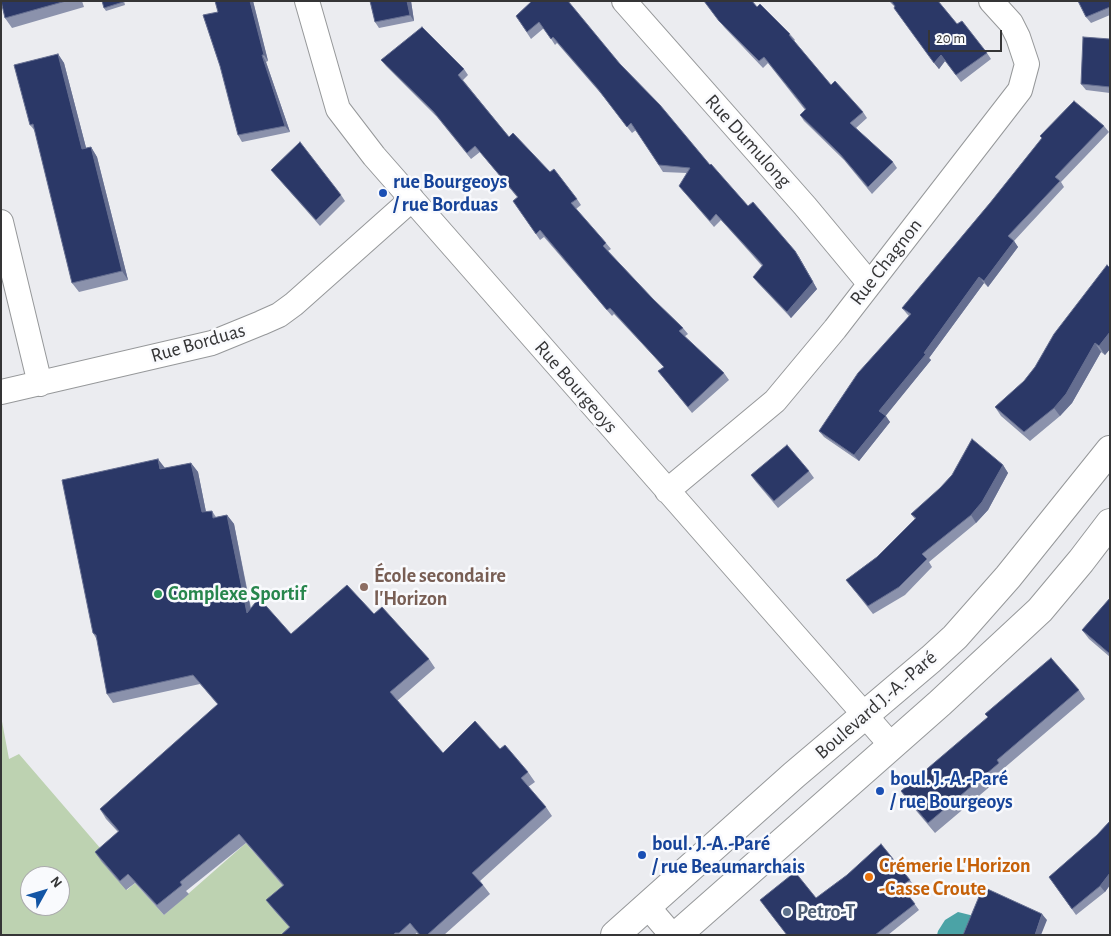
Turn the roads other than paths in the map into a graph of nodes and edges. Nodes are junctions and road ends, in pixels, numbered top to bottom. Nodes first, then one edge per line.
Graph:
1 (307, 1) edge
2 (624, 1) edge
3 (991, 1) edge
4 (412, 199) junction
5 (1, 222) edge
6 (869, 283) junction
7 (40, 384) junction
8 (1, 392) edge
9 (1110, 450) edge
10 (667, 491) junction
11 (1110, 523) edge
12 (865, 714) junction
13 (892, 746) junction
14 (647, 906) junction
15 (615, 935) edge
16 (672, 935) edge
17 (677, 935) edge

1 - 4 street, Rue Bourgeoys
2 - 6 street, Rue Dumulong
3 - 6 street, Rue Chagnon
4 - 7 street, Rue Borduas
4 - 10 street, Rue Bourgeoys
5 - 7 street
6 - 10 street, Rue Chagnon
7 - 8 street, Rue Borduas
9 - 12 street, Boulevard J.-A.-Paré
10 - 12 street, Rue Bourgeoys
11 - 13 street, Boulevard J.-A.-Paré
12 - 13 street, Rue Bourgeoys
12 - 14 street, Boulevard J.-A.-Paré
13 - 17 street, Boulevard J.-A.-Paré
14 - 15 street, Boulevard J.-A.-Paré
14 - 16 street

